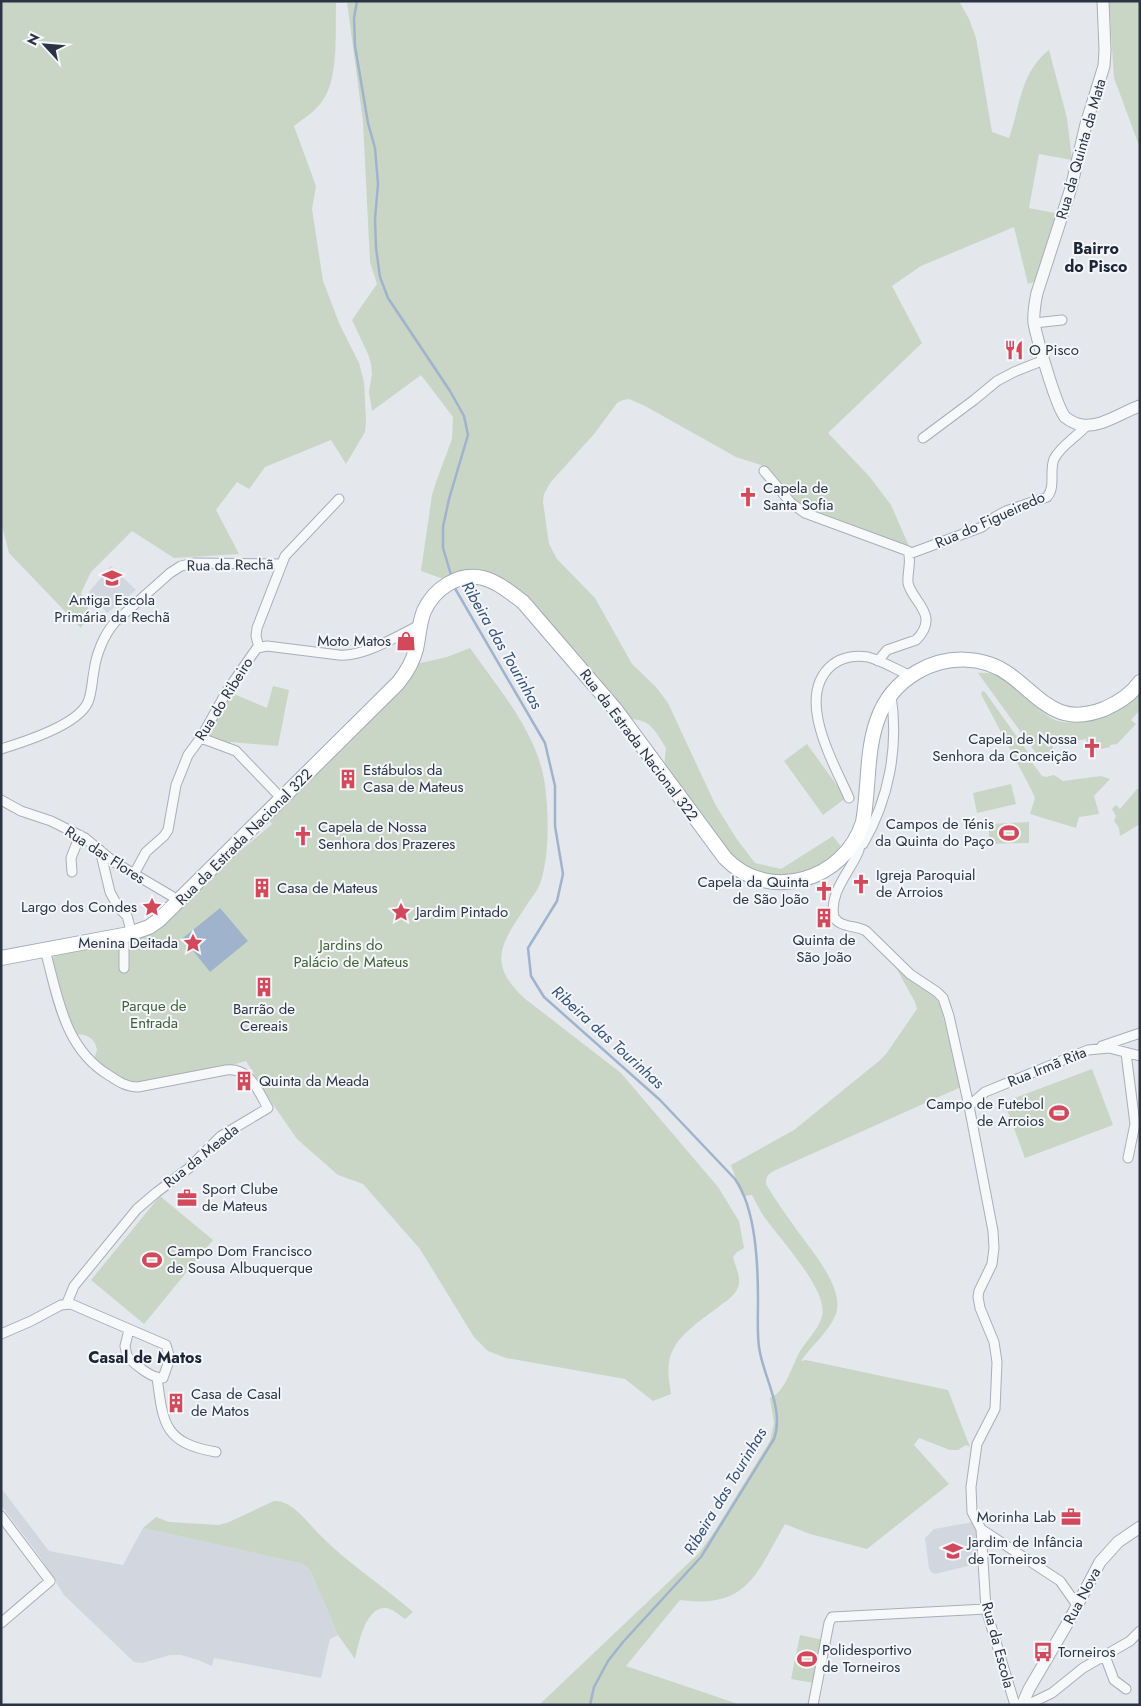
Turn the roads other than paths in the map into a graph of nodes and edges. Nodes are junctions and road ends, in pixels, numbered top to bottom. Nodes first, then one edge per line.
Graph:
1 (1103, 1) edge
2 (1062, 320) dead end
3 (1034, 323) junction
4 (1044, 360) junction
5 (1140, 406) edge
6 (1087, 425) junction
7 (923, 438) dead end
8 (764, 471) dead end
9 (339, 499) dead end
10 (910, 554) junction
11 (282, 564) junction
12 (420, 625) junction
13 (259, 648) junction
14 (878, 660) junction
15 (890, 667) junction
16 (906, 680) junction
17 (1140, 682) edge
18 (890, 695) junction
19 (201, 738) junction
20 (1, 748) edge
21 (849, 798) dead end
22 (282, 799) junction
23 (1, 800) edge
24 (861, 829) junction
25 (80, 835) junction
26 (100, 850) junction
27 (859, 850) junction
28 (72, 872) dead end
29 (134, 874) junction
30 (180, 901) junction
31 (128, 935) junction
32 (45, 950) junction
33 (1, 958) edge
34 (124, 968) dead end
35 (1140, 1033) edge
36 (1095, 1048) junction
37 (1126, 1053) junction
38 (1140, 1056) edge
39 (965, 1089) junction
40 (985, 1092) junction
41 (969, 1106) junction
42 (1138, 1124) edge
43 (1128, 1158) dead end
44 (67, 1303) junction
45 (129, 1330) junction
46 (1, 1334) edge
47 (157, 1377) junction
48 (216, 1452) dead end
49 (1, 1516) edge
50 (1140, 1527) edge
51 (981, 1529) junction
52 (1076, 1605) junction
53 (986, 1609) junction
54 (1, 1623) edge
55 (1140, 1631) edge
56 (1104, 1656) junction
57 (1126, 1689) dead end
58 (813, 1705) edge
59 (1015, 1705) edge
60 (1022, 1705) edge
61 (1027, 1705) edge

1 - 3 street, Rua da Quinta da Mata
2 - 3 street
3 - 4 street, Rua da Quinta da Mata
4 - 6 street, Rua da Quinta da Mata
4 - 7 street
5 - 6 street
6 - 10 street, Rua do Figueiredo
8 - 10 street
9 - 11 street
10 - 14 street
11 - 13 street
11 - 20 street, Rua da Rechã
12 - 13 street, Rua do Ribeiro
12 - 22 main road, Rua da Estrada Nacional 322
12 - 24 main road, Rua da Estrada Nacional 322
13 - 19 street, Rua do Ribeiro
14 - 15 street
14 - 21 street
15 - 16 street
15 - 16 street
16 - 17 main road, Rua da Estrada Nacional 322
16 - 18 main road, Rua da Estrada Nacional 322
18 - 24 main road, Rua da Estrada Nacional 322
18 - 27 street
19 - 22 street
19 - 29 street, Rua do Ribeiro
22 - 30 main road, Rua da Estrada Nacional 322
23 - 25 street, Rua das Flores
24 - 27 street
25 - 26 street, Rua das Flores
25 - 28 street
26 - 29 street, Rua das Flores
26 - 31 street
27 - 39 street
29 - 30 street, Rua das Flores
30 - 31 main road, Rua da Estrada Nacional 322
31 - 32 main road, Rua da Estrada Nacional 322
31 - 34 street
32 - 33 main road, Rua da Estrada Nacional 322
32 - 44 street, Rua da Meada
35 - 36 street
36 - 37 street, Rua Irmã Rita
36 - 40 street, Rua Irmã Rita
37 - 38 street, Rua Irmã Rita
37 - 42 street
39 - 40 street
39 - 41 street
40 - 41 street
41 - 51 street
42 - 43 street
44 - 45 street
44 - 46 street
45 - 47 street
45 - 47 street
47 - 48 street
49 - 54 street
50 - 52 street, Rua Nova
51 - 52 street
51 - 53 street, Rua da Escola
52 - 60 street, Rua Nova
53 - 58 street
53 - 59 street, Rua da Escola
55 - 56 street
56 - 57 street
56 - 61 street

